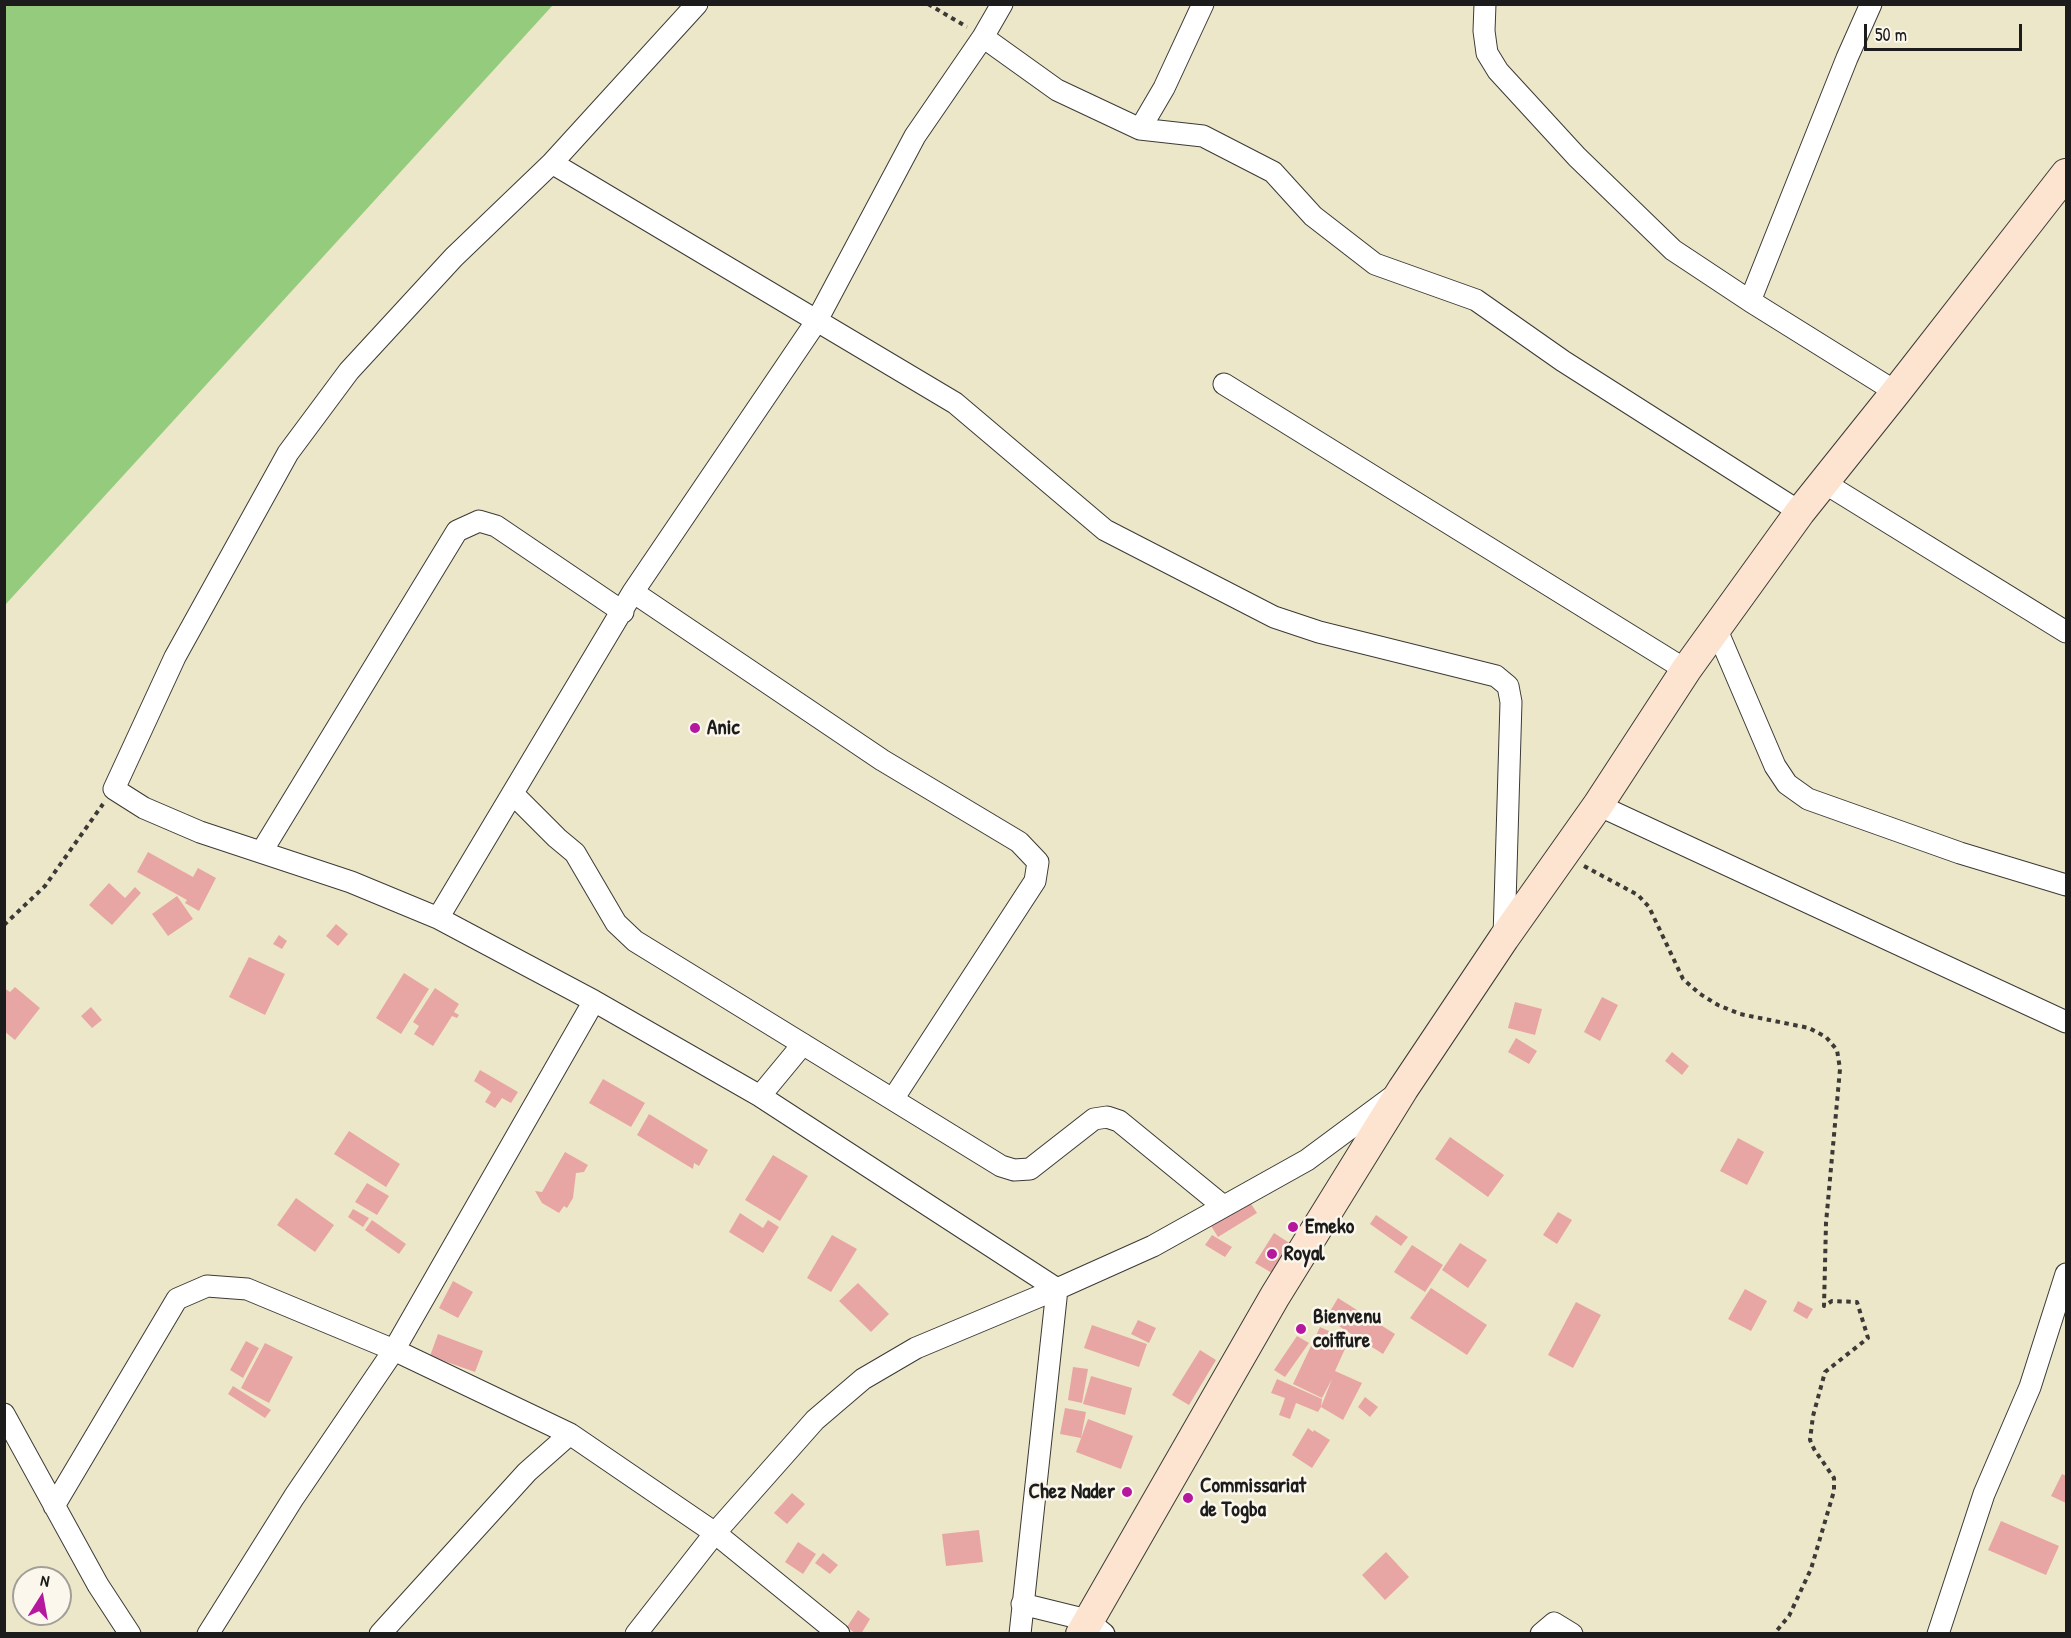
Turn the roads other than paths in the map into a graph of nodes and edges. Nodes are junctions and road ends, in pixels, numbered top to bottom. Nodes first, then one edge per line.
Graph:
1 (697, 4) edge
2 (1002, 4) edge
3 (1203, 4) edge
4 (1485, 4) edge
5 (1871, 4) edge
6 (983, 37) junction
7 (1140, 129) junction
8 (552, 163) junction
9 (2067, 174) edge
10 (1750, 301) junction
11 (816, 322) junction
12 (1224, 384) dead end
13 (1896, 392) junction
14 (1823, 482) junction
15 (1800, 512) junction
16 (633, 592) junction
17 (622, 612) junction
18 (1716, 628) junction
19 (2067, 632) edge
20 (1686, 670) junction
21 (513, 794) junction
22 (1598, 805) junction
23 (262, 851) junction
24 (2067, 885) edge
25 (438, 918) junction
26 (1504, 938) junction
27 (594, 1001) junction
28 (2067, 1022) edge
29 (803, 1044) junction
30 (1402, 1089) junction
31 (760, 1096) junction
32 (893, 1100) junction
33 (1223, 1206) junction
34 (2067, 1274) edge
35 (1057, 1289) junction
36 (394, 1350) junction
37 (4, 1414) edge
38 (570, 1434) junction
39 (54, 1506) junction
40 (715, 1533) junction
41 (1022, 1604) junction
42 (1090, 1629) edge
43 (130, 1634) edge
44 (208, 1634) edge
45 (380, 1634) edge
46 (636, 1634) edge
47 (839, 1634) edge
48 (1020, 1634) edge
49 (1541, 1634) edge
50 (1572, 1634) edge
51 (1938, 1634) edge

1 - 8 street
2 - 6 street
3 - 7 street
4 - 10 street
5 - 10 street
6 - 7 street
6 - 11 street
7 - 15 street
8 - 11 street
8 - 23 street
9 - 13 street
10 - 13 street
11 - 16 street
11 - 26 street
12 - 20 street
13 - 14 street
14 - 15 street
14 - 19 street
15 - 18 street
16 - 17 street
16 - 32 street
17 - 21 street
17 - 23 street
18 - 20 street
18 - 24 street
20 - 22 street
21 - 25 street
21 - 29 street
22 - 26 street
22 - 28 street
23 - 25 street
25 - 27 street
26 - 30 street
27 - 31 street
27 - 36 street
29 - 31 street
29 - 32 street
30 - 33 street
30 - 42 street
31 - 35 street
32 - 33 street
33 - 35 street
34 - 51 street
35 - 40 street
35 - 41 street
36 - 38 street
36 - 39 street
36 - 44 street
37 - 39 street
38 - 40 street
38 - 45 street
39 - 43 street
40 - 46 street
40 - 47 street
41 - 42 street
41 - 48 street
49 - 50 street

